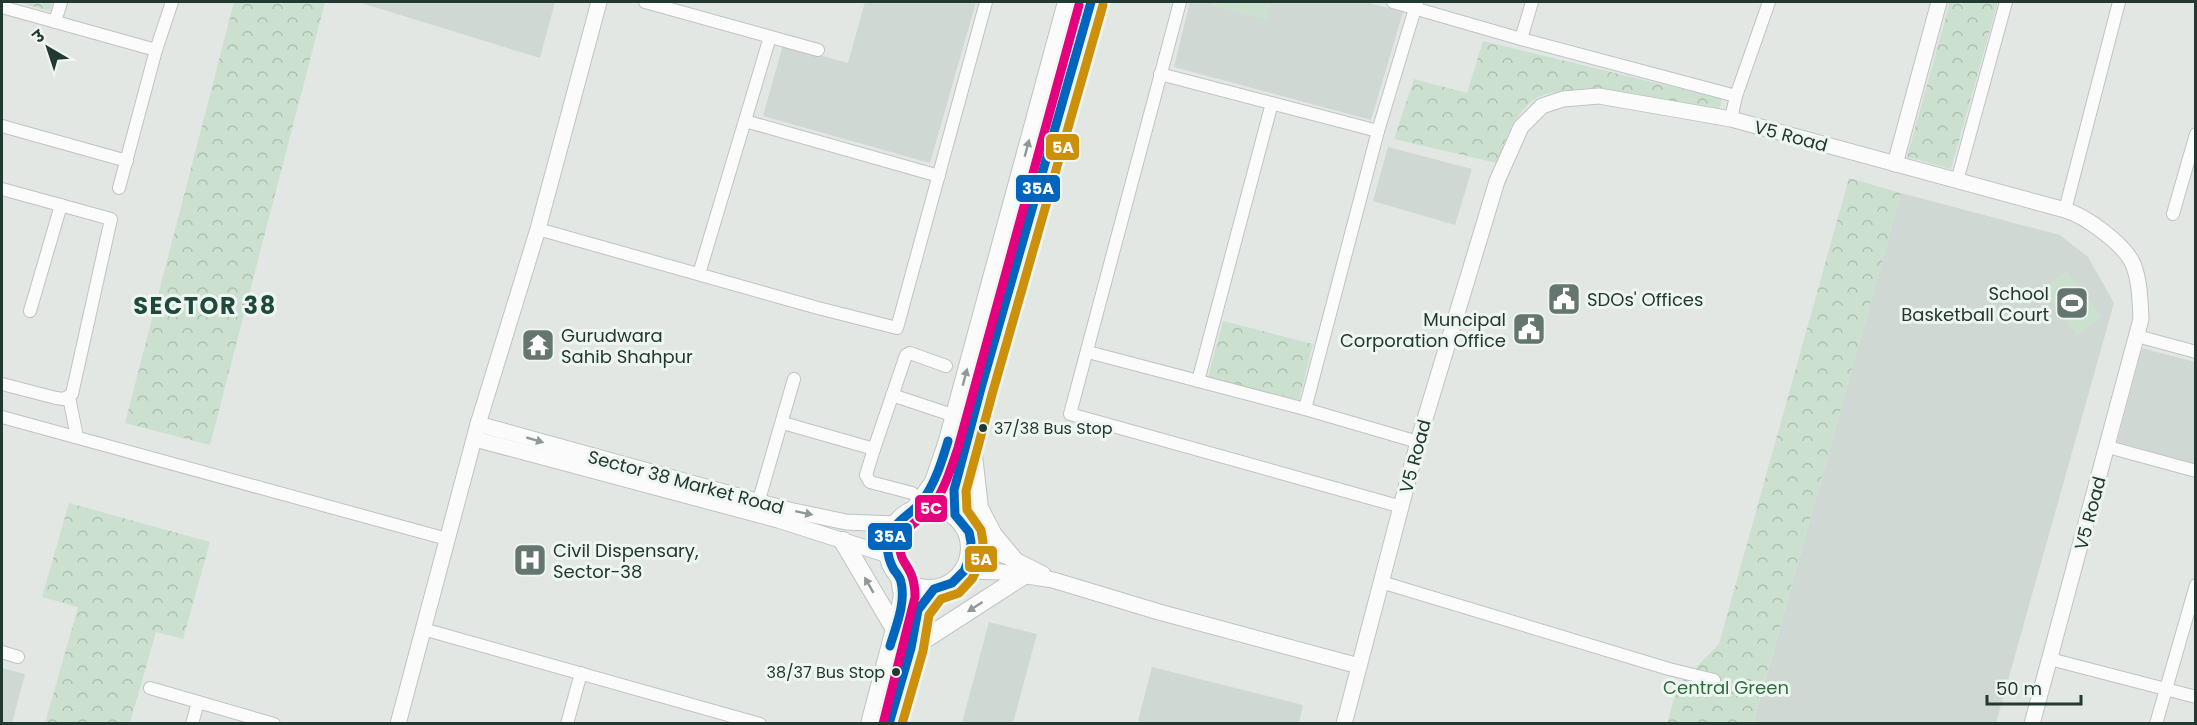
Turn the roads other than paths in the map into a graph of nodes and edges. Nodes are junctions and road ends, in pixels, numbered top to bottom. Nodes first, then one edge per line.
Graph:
1 (61, 2) edge
2 (172, 2) edge
3 (599, 2) edge
4 (645, 2) edge
5 (986, 2) edge
6 (1066, 2) edge
7 (1090, 2) edge
8 (1180, 2) edge
9 (1393, 2) edge
10 (1532, 2) edge
11 (1769, 2) edge
12 (1939, 2) edge
13 (2006, 2) edge
14 (2119, 2) edge
15 (1416, 5) edge
16 (2, 7) edge
17 (55, 22) junction
18 (770, 38) junction
19 (1521, 39) junction
20 (156, 50) junction
21 (818, 50) dead end
22 (1160, 74) junction
23 (1736, 96) junction
24 (1272, 103) junction
25 (1731, 119) junction
26 (744, 122) junction
27 (2, 126) edge
28 (1378, 132) junction
29 (2196, 134) edge
30 (127, 161) junction
31 (1895, 165) junction
32 (939, 176) junction
33 (1957, 181) junction
34 (119, 188) dead end
35 (2, 189) edge
36 (62, 205) junction
37 (2065, 210) junction
38 (2173, 214) dead end
39 (538, 229) junction
40 (699, 274) junction
41 (30, 311) dead end
42 (2137, 336) junction
43 (1088, 352) junction
44 (2196, 352) edge
45 (946, 366) dead end
46 (794, 380) dead end
47 (1198, 381) junction
48 (2, 384) edge
49 (892, 395) junction
50 (69, 397) junction
51 (1305, 409) junction
52 (946, 413) dead end
53 (2, 417) edge
54 (783, 423) junction
55 (971, 424) junction
56 (477, 432) junction
57 (77, 437) junction
58 (1418, 442) junction
59 (2108, 447) junction
60 (874, 449) junction
61 (2196, 471) edge
62 (913, 501) junction
63 (1402, 507) junction
64 (757, 508) junction
65 (955, 515) junction
66 (895, 524) junction
67 (447, 539) junction
68 (843, 541) junction
69 (971, 542) junction
70 (888, 555) junction
71 (1013, 559) junction
72 (964, 571) junction
73 (1024, 576) junction
74 (900, 578) junction
75 (1053, 580) junction
76 (1381, 582) junction
77 (2196, 585) edge
78 (934, 589) junction
79 (423, 629) junction
80 (895, 629) junction
81 (911, 648) junction
82 (2, 652) edge
83 (18, 657) dead end
84 (2050, 659) junction
85 (1359, 666) junction
86 (581, 673) junction
87 (1714, 680) dead end
88 (150, 688) dead end
89 (2166, 689) junction
90 (2196, 697) edge
91 (198, 702) junction
92 (192, 723) edge
93 (274, 723) edge
94 (398, 723) edge
95 (567, 723) edge
96 (760, 723) edge
97 (870, 723) edge
98 (889, 723) edge
99 (1344, 723) edge
100 (2032, 723) edge
101 (2156, 723) edge

1 - 17 street
2 - 20 street
3 - 39 street
4 - 18 street
5 - 32 street
62 -> 6 main road
7 - 55 main road
8 - 22 street
9 - 15 street
10 - 19 street
11 - 23 street
12 - 31 street
13 - 33 street
14 - 37 street
15 - 19 street
15 - 28 street
16 - 17 street
17 - 20 street
18 - 21 street
18 - 26 street
19 - 23 street
20 - 30 street
22 - 24 street
22 - 43 street
23 - 25 street
24 - 28 street
24 - 47 street
25 - 31 street, V5 Road
25 - 58 street, V5 Road
26 - 32 street
26 - 40 street
27 - 30 street
28 - 51 street
29 - 38 street
30 - 34 street
31 - 33 street, V5 Road
32 - 40 street
33 - 37 street, V5 Road
35 - 36 street
36 - 41 street
36 - 50 street
37 - 42 street, V5 Road
39 - 40 street
39 - 56 street
42 - 44 street
42 - 59 street, V5 Road
43 - 47 street
43 - 63 street
45 - 49 street
46 - 54 street
47 - 51 street
48 - 50 street
49 - 52 street
49 - 60 street
50 - 57 street
51 - 58 street
53 - 57 street
54 - 60 street
54 - 64 street
55 - 65 main road
55 - 71 main road
56 - 64 street, Sector 38 Market Road
56 - 67 street
57 - 67 street
58 - 63 street, V5 Road
59 - 61 street
59 - 84 street, V5 Road
60 - 62 street
62 - 65 main road
62 - 66 main road
63 - 76 street, V5 Road
64 -> 66 street, Sector 38 Market Road
64 - 68 street, Sector 38 Market Road
65 - 69 main road
66 - 70 main road
67 - 79 street
68 - 70 street, Sector 38 Market Road
80 -> 68 main road
69 - 71 street
69 - 72 main road
70 - 74 main road
71 - 75 street
72 - 73 street
72 - 78 main road
73 - 75 street
73 -> 81 main road
74 - 78 main road
74 - 80 main road
75 - 85 street
76 - 85 street, V5 Road
76 - 87 street
77 - 89 street
78 - 81 main road
79 - 86 street
79 - 94 street
80 - 97 main road
81 - 98 main road
82 - 83 street
84 - 89 street
84 - 100 street, V5 Road
85 - 99 street, V5 Road
86 - 95 street
86 - 96 street
88 - 91 street
89 - 90 street
89 - 101 street
91 - 92 street
91 - 93 street

